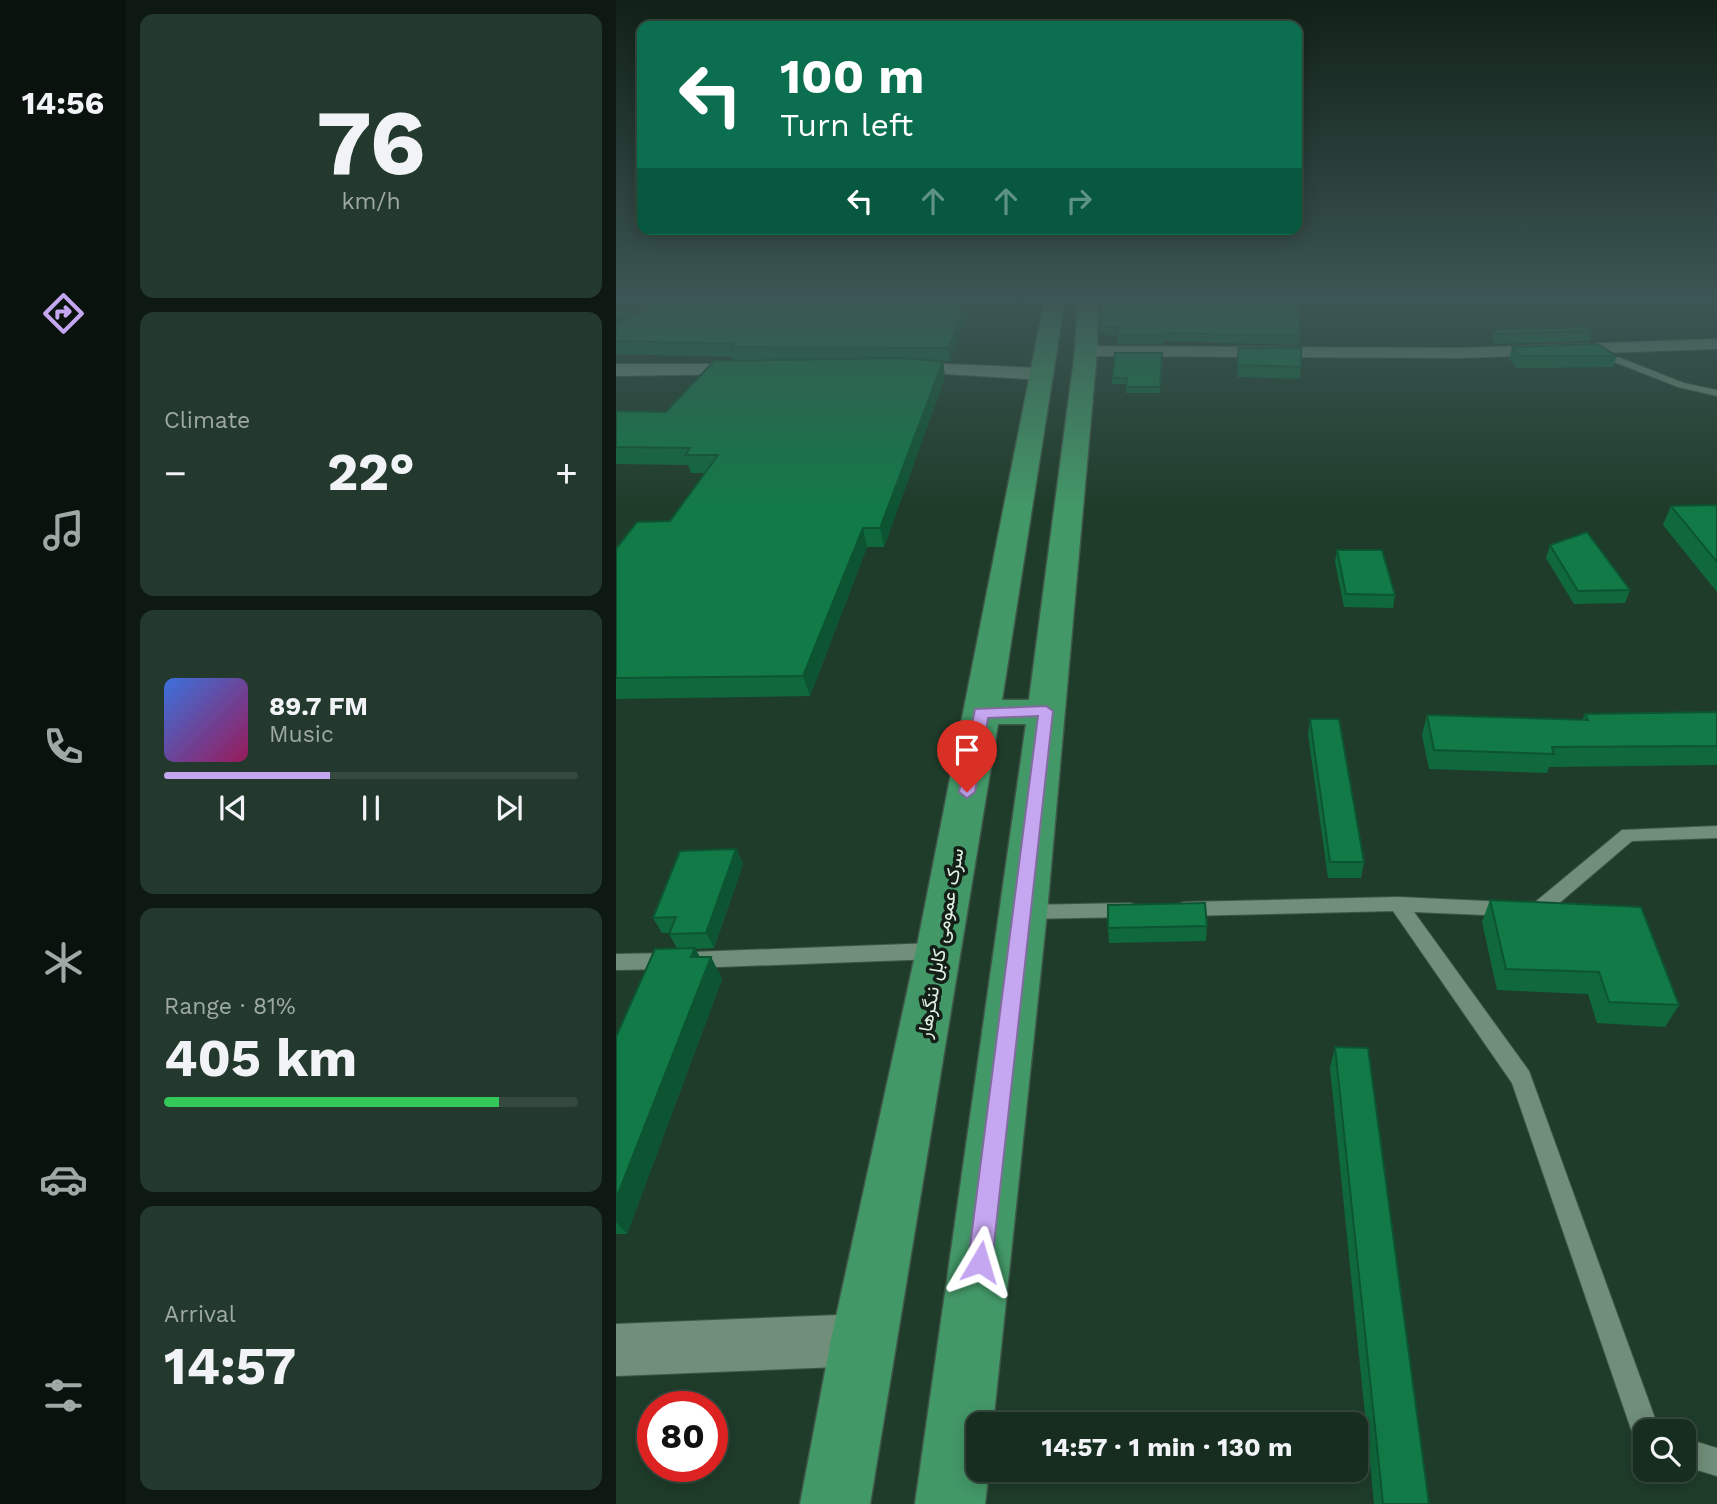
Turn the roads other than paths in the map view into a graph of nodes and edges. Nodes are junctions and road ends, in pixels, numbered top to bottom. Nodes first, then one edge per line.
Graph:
1 (913, 368) edge
2 (1042, 368) edge
3 (1084, 368) edge
4 (1639, 368) edge
5 (764, 369) edge
6 (616, 370) edge
7 (1041, 374) junction
8 (1717, 393) edge
9 (1046, 711) junction
10 (981, 713) junction
11 (1717, 832) edge
12 (1398, 904) junction
13 (1024, 912) junction
14 (939, 951) junction
15 (616, 962) edge
16 (863, 1340) junction
17 (616, 1350) edge
18 (1641, 1419) edge
19 (1696, 1456) edge
20 (1717, 1462) edge
21 (835, 1504) edge
22 (950, 1504) edge

1 - 7 street
2 - 7 highway, سرک عمومی کابل ننگرهار
3 - 9 highway
4 - 8 lane
5 - 6 street
7 - 10 highway, سرک عمومی کابل ننگرهار
9 - 10 highway
9 - 13 highway
10 - 14 highway, سرک عمومی کابل ننگرهار
11 - 12 lane
12 - 13 lane
12 - 18 lane
13 - 22 highway
14 - 15 lane
14 - 16 highway, سرک عمومی کابل ننگرهار
16 - 17 street
16 - 21 highway, سرک عمومی کابل ننگرهار
19 - 20 lane

